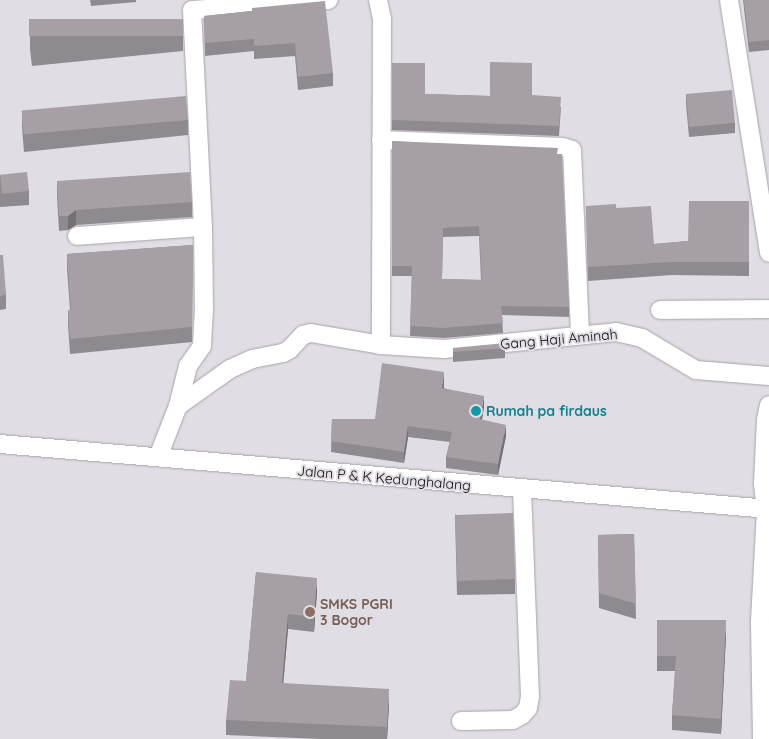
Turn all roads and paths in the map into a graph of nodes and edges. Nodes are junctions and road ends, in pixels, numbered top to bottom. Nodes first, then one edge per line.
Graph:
1 (329, 0) edge
2 (378, 0) edge
3 (729, 0) edge
4 (381, 140) junction
5 (766, 207) edge
6 (203, 227) junction
7 (77, 236) dead end
8 (769, 253) edge
9 (769, 309) edge
10 (660, 310) dead end
11 (580, 334) junction
12 (381, 345) junction
13 (769, 376) edge
14 (178, 406) junction
15 (768, 415) edge
16 (0, 444) edge
17 (158, 458) junction
18 (522, 490) junction
19 (768, 509) edge
20 (765, 621) edge
21 (462, 721) dead end
22 (762, 739) edge

1 - 6 street
2 - 4 street
3 - 5 street
4 - 11 street
4 - 12 street
5 - 8 street
6 - 7 street
6 - 14 street
9 - 10 street
11 - 12 street, Gang Haji Aminah
11 - 13 street, Gang Haji Aminah
12 - 14 street, Gang Haji Aminah
14 - 17 street
15 - 19 street
16 - 17 street, Jalan P & K Kedunghalang
17 - 18 street, Jalan P & K Kedunghalang
18 - 19 street, Jalan P & K Kedunghalang
18 - 21 street
19 - 20 street
20 - 22 street

